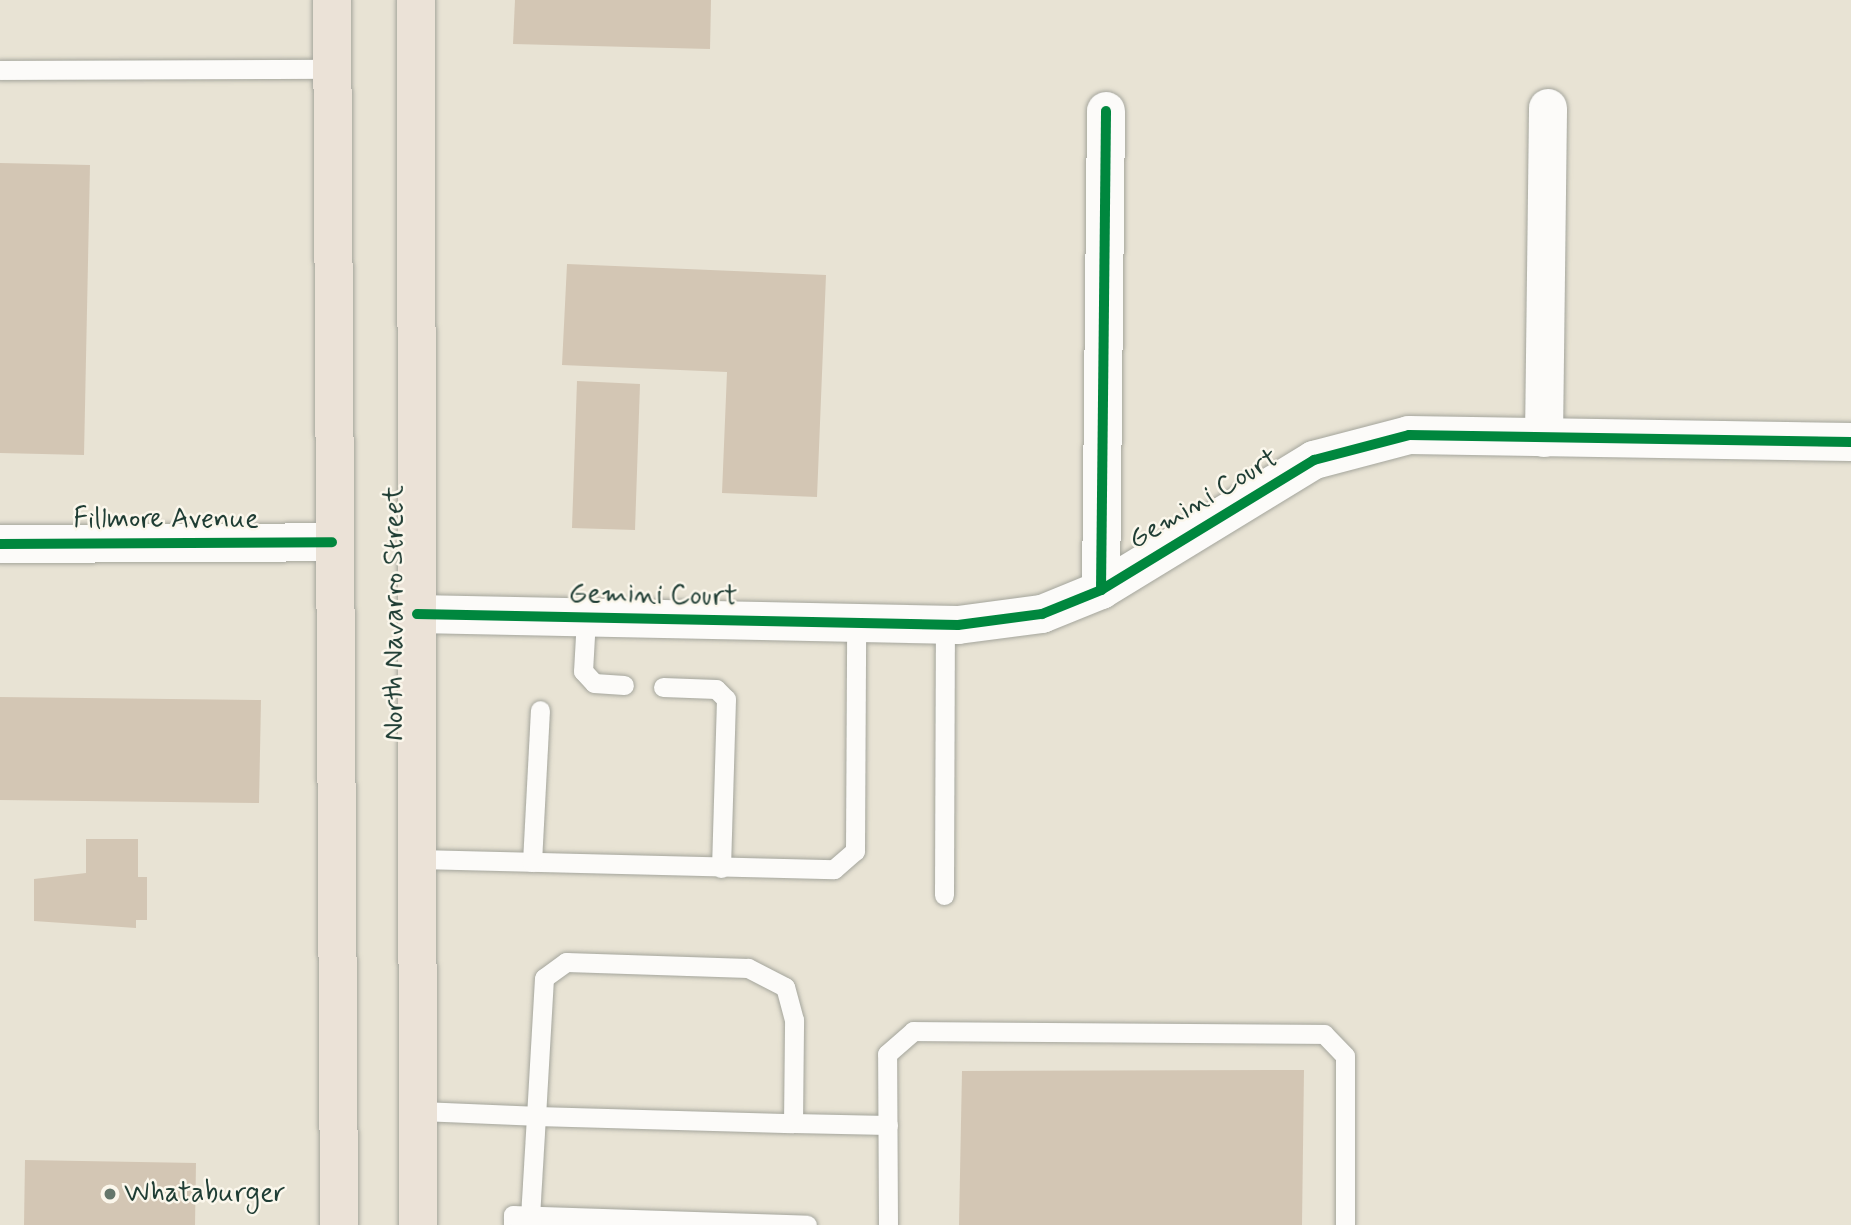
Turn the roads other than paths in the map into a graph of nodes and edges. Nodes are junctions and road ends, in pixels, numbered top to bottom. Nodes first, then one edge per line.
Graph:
1 (332, 0) edge
2 (416, 0) edge
3 (333, 69) junction
4 (0, 70) edge
5 (1548, 108) dead end
6 (1106, 111) dead end
7 (1544, 438) junction
8 (1851, 442) edge
9 (332, 542) junction
10 (0, 544) edge
11 (1101, 590) junction
12 (417, 614) junction
13 (586, 618) junction
14 (856, 623) junction
15 (945, 625) junction
16 (624, 685) dead end
17 (663, 687) dead end
18 (540, 710) dead end
19 (418, 859) junction
20 (532, 862) junction
21 (721, 868) junction
22 (944, 895) dead end
23 (418, 1111) junction
24 (536, 1116) junction
25 (793, 1123) junction
26 (888, 1125) junction
27 (522, 1221) edge
28 (601, 1223) edge
29 (339, 1225) edge
30 (418, 1225) edge
31 (807, 1225) edge
32 (888, 1225) edge
33 (1345, 1225) edge

1 - 3 main road
2 - 12 main road, North Navarro Street
3 - 4 lane
3 - 9 main road
5 - 7 street
6 - 11 street
7 - 8 street, Gemini Court
7 - 11 street, Gemini Court
9 - 10 street, Fillmore Avenue
9 - 29 main road
11 - 15 street, Gemini Court
12 - 13 street, Gemini Court
12 - 19 main road, North Navarro Street
13 - 14 street, Gemini Court
13 - 16 lane
14 - 15 street, Gemini Court
14 - 21 lane
15 - 22 lane
17 - 21 lane
18 - 20 lane
19 - 20 lane
19 - 23 main road, North Navarro Street
20 - 21 lane
23 - 24 lane
23 - 30 main road, North Navarro Street
24 - 25 lane
24 - 25 lane
24 - 27 lane
25 - 26 lane
26 - 32 lane
26 - 33 lane
27 - 28 lane
28 - 31 lane

